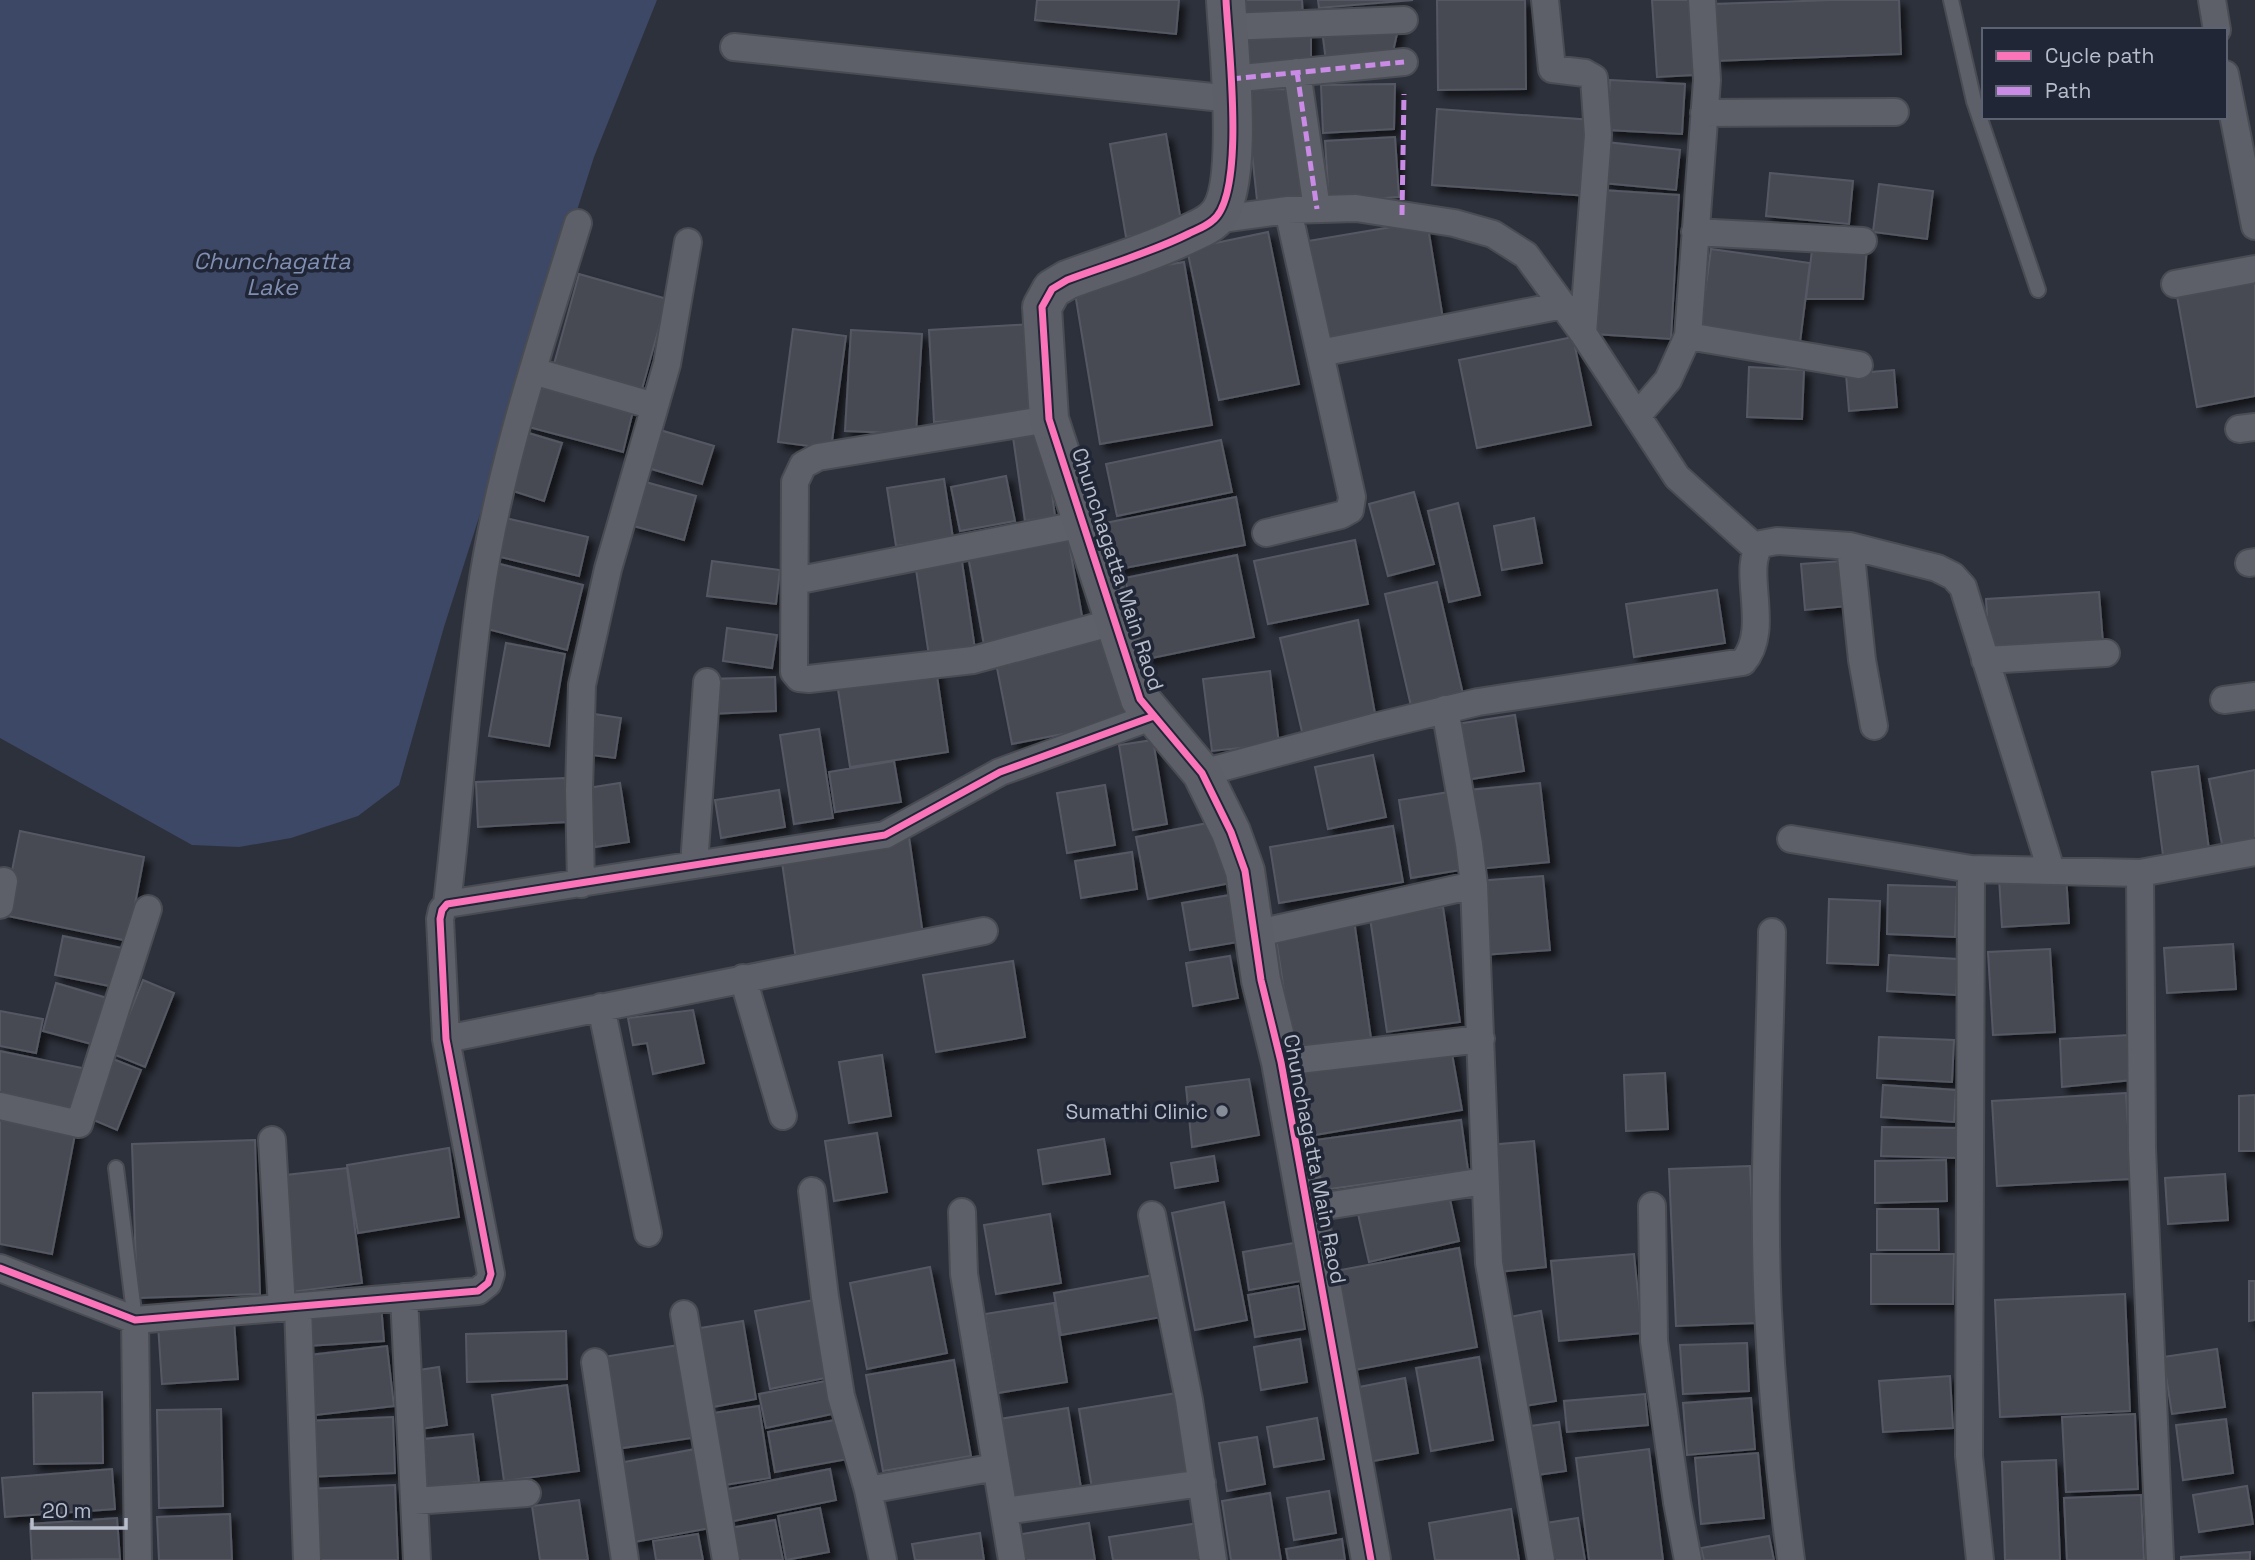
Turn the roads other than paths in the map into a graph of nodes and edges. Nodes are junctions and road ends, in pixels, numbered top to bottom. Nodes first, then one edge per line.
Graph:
1 (1545, 0) edge
2 (1702, 0) edge
3 (1951, 0) edge
4 (2212, 0) edge
5 (1227, 14) edge
6 (1404, 20) dead end
7 (2217, 28) edge
8 (734, 47) dead end
9 (1404, 62) dead end
10 (1297, 72) junction
11 (2227, 79) edge
12 (1231, 89) junction
13 (1895, 112) dead end
14 (1703, 113) junction
15 (2245, 123) edge
16 (1317, 209) junction
17 (1288, 210) junction
18 (1214, 220) junction
19 (578, 223) dead end
20 (2255, 226) edge
21 (1695, 232) junction
22 (1863, 241) dead end
23 (688, 242) dead end
24 (2255, 269) edge
25 (2175, 284) dead end
26 (2038, 290) dead end
27 (1563, 305) junction
28 (1583, 333) junction
29 (1688, 336) junction
30 (1320, 353) junction
31 (1859, 365) dead end
32 (533, 371) junction
33 (654, 405) junction
34 (1637, 416) junction
35 (1049, 419) junction
36 (1083, 524) junction
37 (1266, 533) dead end
38 (1850, 546) junction
39 (1757, 548) junction
40 (794, 581) junction
41 (1114, 622) junction
42 (2106, 653) dead end
43 (1984, 660) junction
44 (707, 682) dead end
45 (2255, 696) edge
46 (2224, 700) dead end
47 (1445, 709) junction
48 (1154, 716) junction
49 (1874, 726) dead end
50 (1202, 773) junction
51 (1791, 839) dead end
52 (2255, 852) edge
53 (694, 865) junction
54 (1971, 869) junction
55 (2051, 870) junction
56 (2140, 873) junction
57 (581, 884) junction
58 (1474, 886) junction
59 (447, 905) junction
60 (148, 909) dead end
61 (984, 931) dead end
62 (1772, 932) dead end
63 (1254, 934) junction
64 (743, 978) junction
65 (601, 1007) junction
66 (446, 1039) junction
67 (1481, 1039) junction
68 (1281, 1062) junction
69 (0, 1106) edge
70 (783, 1116) dead end
71 (272, 1140) dead end
72 (116, 1168) dead end
73 (1484, 1181) junction
74 (812, 1191) dead end
75 (1652, 1206) dead end
76 (1307, 1209) junction
77 (962, 1212) dead end
78 (1152, 1214) dead end
79 (648, 1233) dead end
80 (0, 1268) edge
81 (404, 1297) junction
82 (290, 1308) junction
83 (684, 1314) dead end
84 (135, 1320) junction
85 (595, 1362) dead end
86 (996, 1467) junction
87 (1202, 1483) junction
88 (868, 1490) junction
89 (527, 1493) dead end
90 (414, 1501) junction
91 (1004, 1511) junction
92 (138, 1560) edge
93 (307, 1560) edge
94 (417, 1560) edge
95 (625, 1560) edge
96 (726, 1560) edge
97 (883, 1560) edge
98 (1012, 1560) edge
99 (1213, 1560) edge
100 (1371, 1560) edge
101 (1541, 1560) edge
102 (1688, 1560) edge
103 (1791, 1560) edge
104 (1980, 1560) edge
105 (2160, 1560) edge

1 - 28 street
2 - 14 street
3 - 26 lane
4 - 7 street
5 - 6 street
5 - 12 street
8 - 12 street
9 - 10 street
10 - 12 street
10 - 16 street
11 - 15 street
12 - 18 street
13 - 14 street
14 - 21 street
15 - 20 street
16 - 17 street
16 - 27 street
17 - 18 street
17 - 30 street
18 - 35 street, Chunchagatta Main Raod
19 - 32 street
21 - 22 street
21 - 29 street
23 - 33 street
24 - 25 street
27 - 28 street
27 - 30 street
28 - 34 street
29 - 31 street
29 - 34 street
30 - 37 street
32 - 33 street
32 - 59 street
33 - 57 street
34 - 39 street
35 - 36 street, Chunchagatta Main Raod
35 - 40 street
36 - 40 street
36 - 41 street, Chunchagatta Main Raod
38 - 39 street
38 - 43 street
38 - 49 street
39 - 47 street
40 - 41 street
41 - 48 street, Chunchagatta Main Raod
42 - 43 street
43 - 55 street
44 - 53 street
45 - 46 street
47 - 50 street
47 - 58 street
48 - 50 street, Chunchagatta Main Raod
48 - 53 street
50 - 63 street, Chunchagatta Main Raod
51 - 54 street
52 - 56 street
53 - 57 street
54 - 55 street
54 - 104 street
55 - 56 street
56 - 105 street
57 - 59 street
58 - 63 street
58 - 67 street
59 - 66 street
60 - 69 street
61 - 64 street
62 - 103 street
63 - 68 street, Chunchagatta Main Raod
64 - 65 street
64 - 70 street
65 - 66 street
65 - 79 street
66 - 81 street
67 - 68 street
67 - 73 street
68 - 76 street, Chunchagatta Main Raod
71 - 82 street
72 - 84 lane
73 - 76 street
73 - 101 street
74 - 88 street
75 - 102 street
76 - 100 street, Chunchagatta Main Raod
77 - 86 street
78 - 87 street
80 - 84 street
81 - 82 street
81 - 90 street
82 - 84 street
82 - 93 street
83 - 96 street
84 - 92 street
85 - 95 street
86 - 88 street
86 - 91 street
87 - 91 street
87 - 99 street
88 - 97 street
89 - 90 street
90 - 94 street
91 - 98 street

